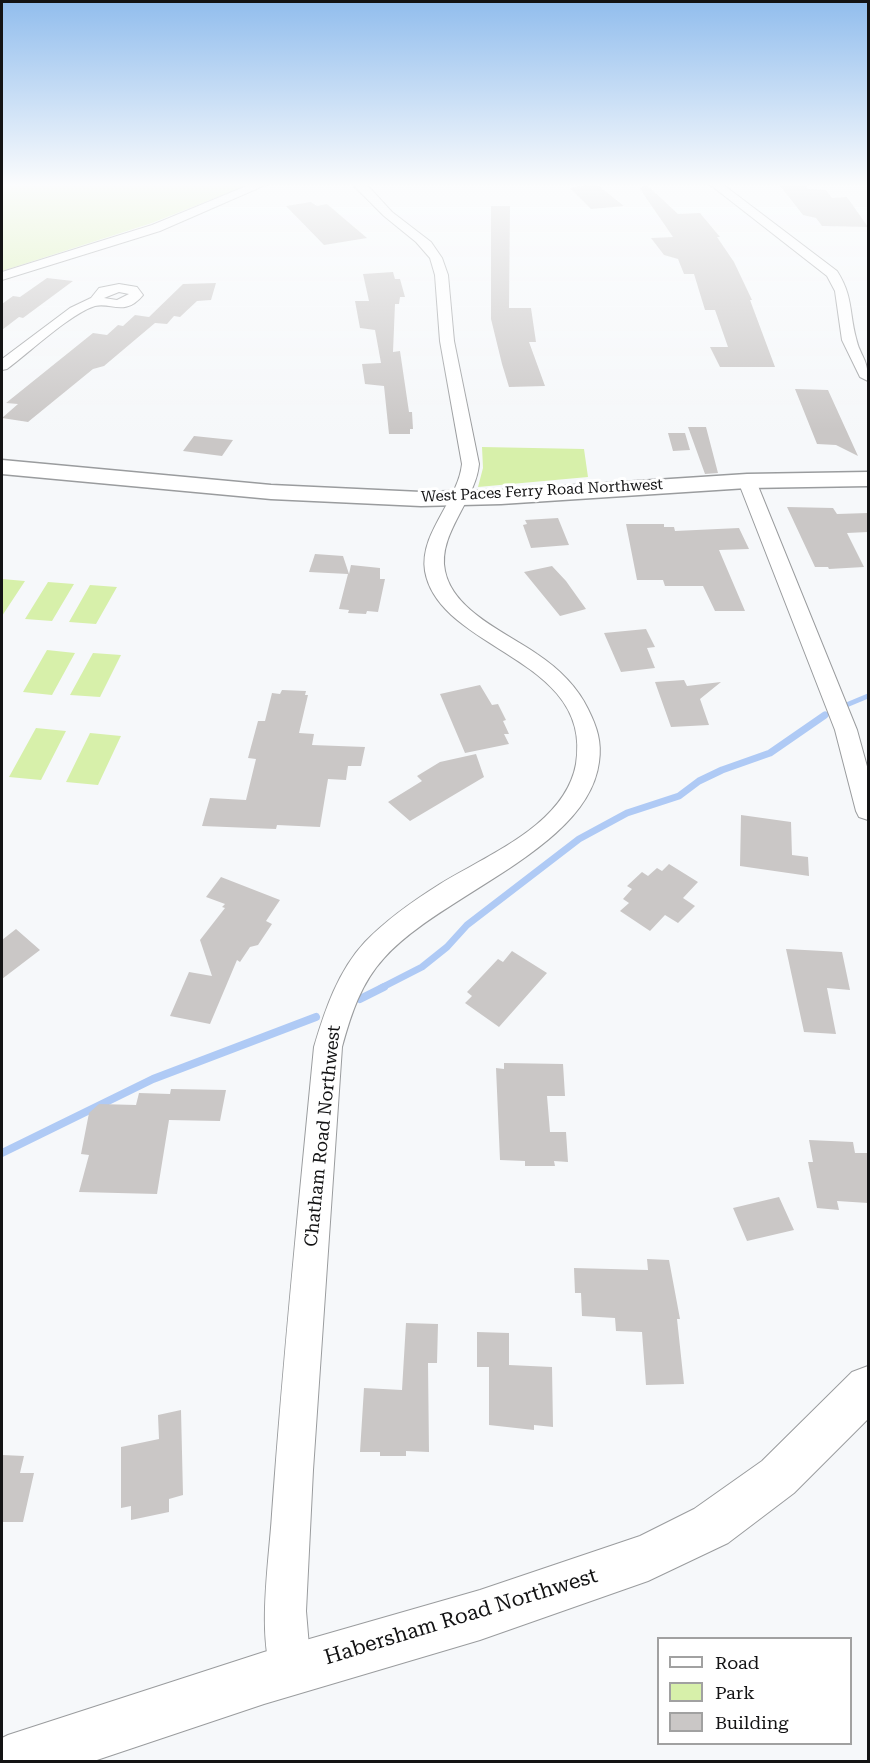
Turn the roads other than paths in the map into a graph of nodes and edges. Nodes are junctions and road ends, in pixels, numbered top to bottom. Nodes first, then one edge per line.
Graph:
1 (36, 265) edge
2 (439, 265) edge
3 (821, 265) edge
4 (2, 276) edge
5 (98, 300) dead end
6 (2, 366) edge
7 (868, 378) edge
8 (2, 467) edge
9 (868, 479) edge
10 (747, 481) junction
11 (460, 499) junction
12 (868, 811) edge
13 (868, 1388) edge
14 (290, 1670) junction
15 (8, 1761) edge

1 - 4 street
2 - 11 street, Chatham Road Northwest
3 - 7 street
5 - 6 street
8 - 11 main road, West Paces Ferry Road Northwest
9 - 10 main road, West Paces Ferry Road Northwest
10 - 11 main road, West Paces Ferry Road Northwest
10 - 12 street
11 - 14 street, Chatham Road Northwest
13 - 14 street, Habersham Road Northwest
14 - 15 street, Habersham Road Northwest

